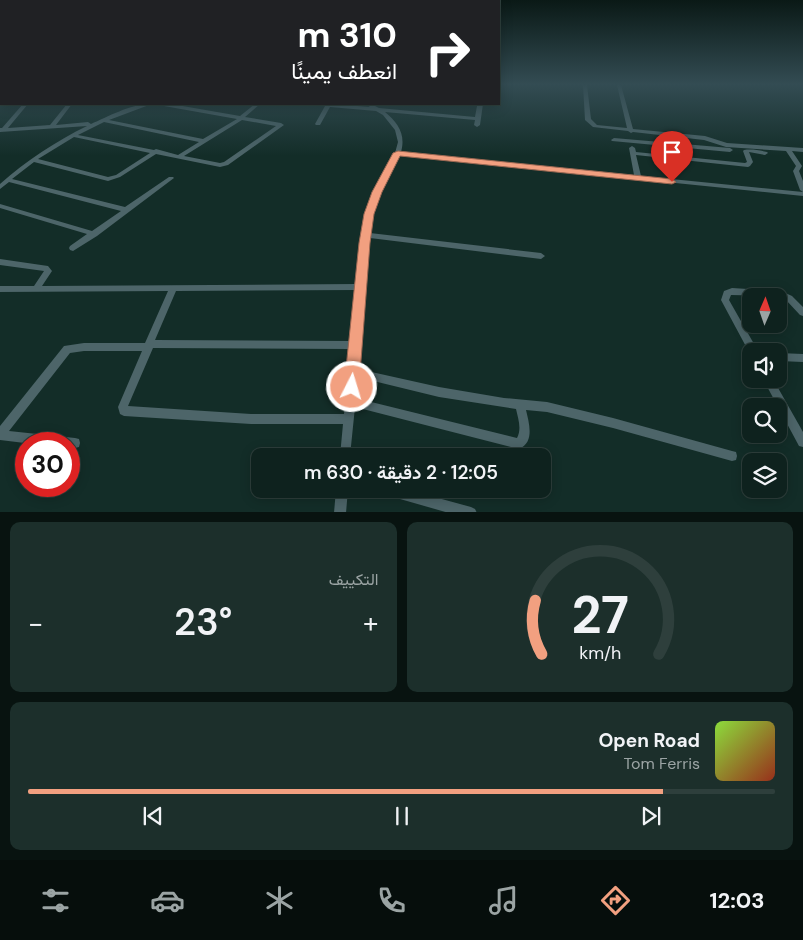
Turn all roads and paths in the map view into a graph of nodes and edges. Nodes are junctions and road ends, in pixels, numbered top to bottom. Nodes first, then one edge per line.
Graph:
1 (20, 109) edge
2 (65, 109) edge
3 (133, 109) edge
4 (191, 109) edge
5 (252, 109) edge
6 (326, 109) edge
7 (381, 109) edge
8 (386, 109) edge
9 (479, 109) edge
10 (587, 109) edge
11 (625, 109) edge
12 (242, 118) junction
13 (102, 120) junction
14 (93, 124) junction
15 (318, 124) dead end
16 (51, 127) junction
17 (1, 130) edge
18 (631, 130) junction
19 (72, 134) junction
20 (614, 140) dead end
21 (203, 141) junction
22 (630, 142) junction
23 (788, 149) junction
24 (803, 150) edge
25 (156, 151) junction
26 (746, 151) junction
27 (765, 152) dead end
28 (398, 153) junction
29 (633, 153) junction
30 (180, 156) junction
31 (33, 160) junction
32 (171, 178) dead end
33 (638, 178) junction
34 (7, 180) junction
35 (0, 187) edge
36 (803, 190) edge
37 (803, 194) edge
38 (0, 206) edge
39 (127, 210) junction
40 (94, 234) junction
41 (366, 235) junction
42 (73, 248) dead end
43 (541, 256) dead end
44 (0, 262) edge
45 (360, 287) junction
46 (173, 288) junction
47 (0, 289) edge
48 (36, 289) junction
49 (803, 313) edge
50 (749, 343) edge
51 (355, 345) junction
52 (150, 346) junction
53 (787, 357) edge
54 (803, 358) edge
55 (353, 372) junction
56 (773, 388) edge
57 (350, 401) junction
58 (520, 404) junction
59 (349, 418) junction
60 (0, 435) edge
61 (15, 437) edge
62 (803, 442) edge
63 (346, 448) edge
64 (732, 456) dead end
65 (341, 498) edge
66 (419, 498) edge
67 (340, 512) edge
68 (471, 512) edge

1 - 17 street
2 - 16 street
3 - 13 street
4 - 12 street
5 - 12 street
6 - 15 street
7 - 28 street
8 - 9 street
10 - 18 street
11 - 18 street
12 - 21 street
12 - 30 street
13 - 14 street
13 - 21 street
14 - 16 street
14 - 19 street
16 - 17 street
18 - 23 street
19 - 25 street
19 - 31 street
20 - 22 street
21 - 30 street
22 - 26 street
22 - 29 street
23 - 24 street
23 - 36 street
25 - 30 street
25 - 31 street
26 - 27 street
26 - 29 street
28 - 33 street
28 - 41 street
29 - 33 street
31 - 34 street
32 - 39 street
33 - 37 street
34 - 35 street
34 - 39 street
38 - 40 street
39 - 40 street
40 - 42 street
41 - 43 street
41 - 45 street
44 - 48 street
45 - 46 street
45 - 51 street
46 - 48 street
46 - 52 street
47 - 48 street
49 - 50 street
51 - 52 street
51 - 55 street
52 - 59 street
52 - 60 street
53 - 54 street
55 - 57 street
55 - 58 street
56 - 62 street
57 - 58 street
57 - 59 street
58 - 64 street
59 - 63 street
60 - 61 street
65 - 67 street
66 - 68 street

